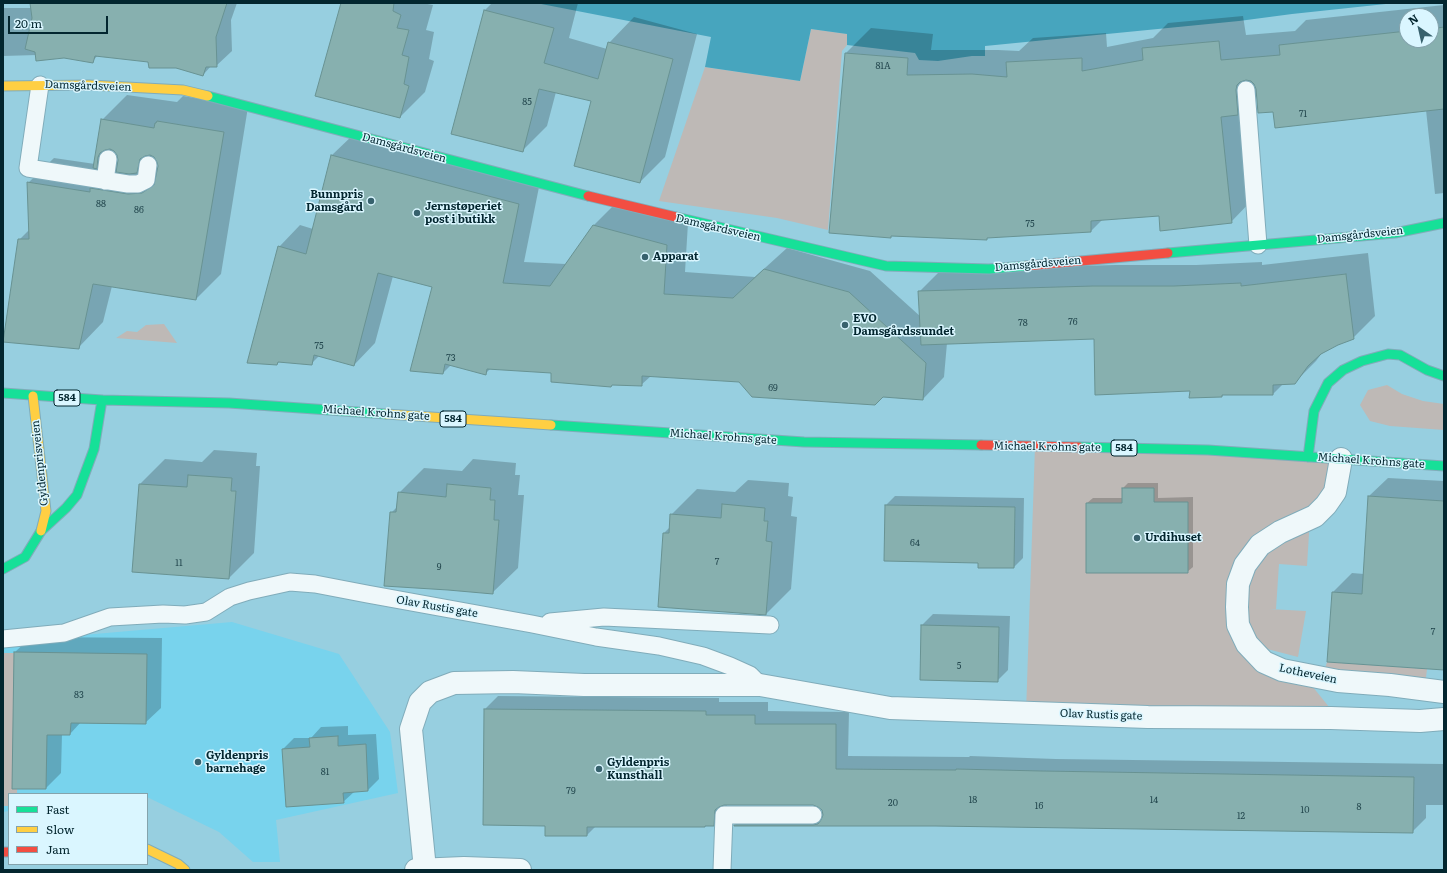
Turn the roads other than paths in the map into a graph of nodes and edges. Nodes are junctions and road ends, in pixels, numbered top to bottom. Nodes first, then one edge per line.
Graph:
1 (40, 85) junction
2 (3, 86) edge
3 (1246, 90) dead end
4 (108, 159) dead end
5 (148, 165) dead end
6 (105, 181) junction
7 (1444, 223) edge
8 (1258, 245) junction
9 (1444, 376) edge
10 (3, 393) edge
11 (32, 396) junction
12 (102, 400) junction
13 (1308, 457) junction
14 (1340, 459) junction
15 (1444, 466) edge
16 (41, 530) junction
17 (3, 569) edge
18 (532, 624) junction
19 (770, 625) dead end
20 (3, 638) edge
21 (760, 685) junction
22 (1444, 692) edge
23 (1444, 719) edge
24 (813, 815) dead end
25 (148, 849) edge
26 (185, 870) edge
27 (422, 870) edge
28 (520, 870) edge
29 (722, 870) edge

1 - 2 street, Damsgårdsveien
1 - 6 lane
1 - 8 street, Damsgårdsveien
3 - 8 lane
4 - 6 lane
5 - 6 lane
7 - 8 street, Damsgårdsveien
9 - 13 street
10 - 11 street, Michael Krohns gate / 584
11 - 12 street, Michael Krohns gate / 584
11 - 16 street, Gyldenprisveien
12 - 13 street, Michael Krohns gate / 584
12 - 16 street, Gyldenprisveien
13 - 14 street, Michael Krohns gate / 584
14 - 15 street, Michael Krohns gate / 584
14 - 22 street, Lotheveien
16 - 17 street, Gyldenprisveien
18 - 19 lane
18 - 20 lane, Olav Rustis gate
18 - 21 lane, Olav Rustis gate
21 - 23 street, Olav Rustis gate
21 - 27 street, Olav Rustis gate
24 - 29 lane
25 - 26 street
27 - 28 street

